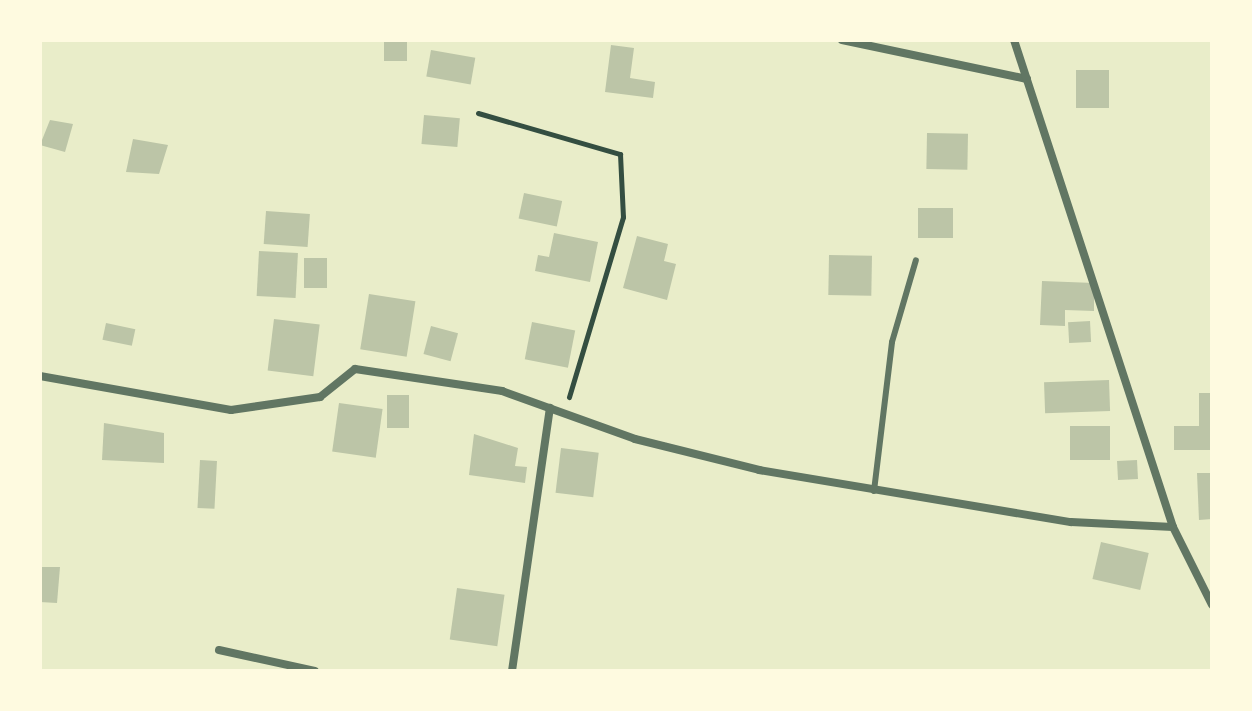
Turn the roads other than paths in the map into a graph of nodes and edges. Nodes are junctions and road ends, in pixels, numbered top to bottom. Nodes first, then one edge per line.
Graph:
1 (842, 40) edge
2 (1014, 40) edge
3 (1027, 79) junction
4 (916, 260) dead end
5 (40, 376) edge
6 (550, 408) junction
7 (874, 491) junction
8 (1173, 527) junction
9 (1212, 605) edge
10 (219, 650) dead end
11 (315, 671) edge
12 (512, 671) edge

1 - 3 street
2 - 3 street
3 - 8 street
4 - 7 lane
5 - 6 street
6 - 7 street
6 - 12 street
7 - 8 street
8 - 9 street
10 - 11 street

